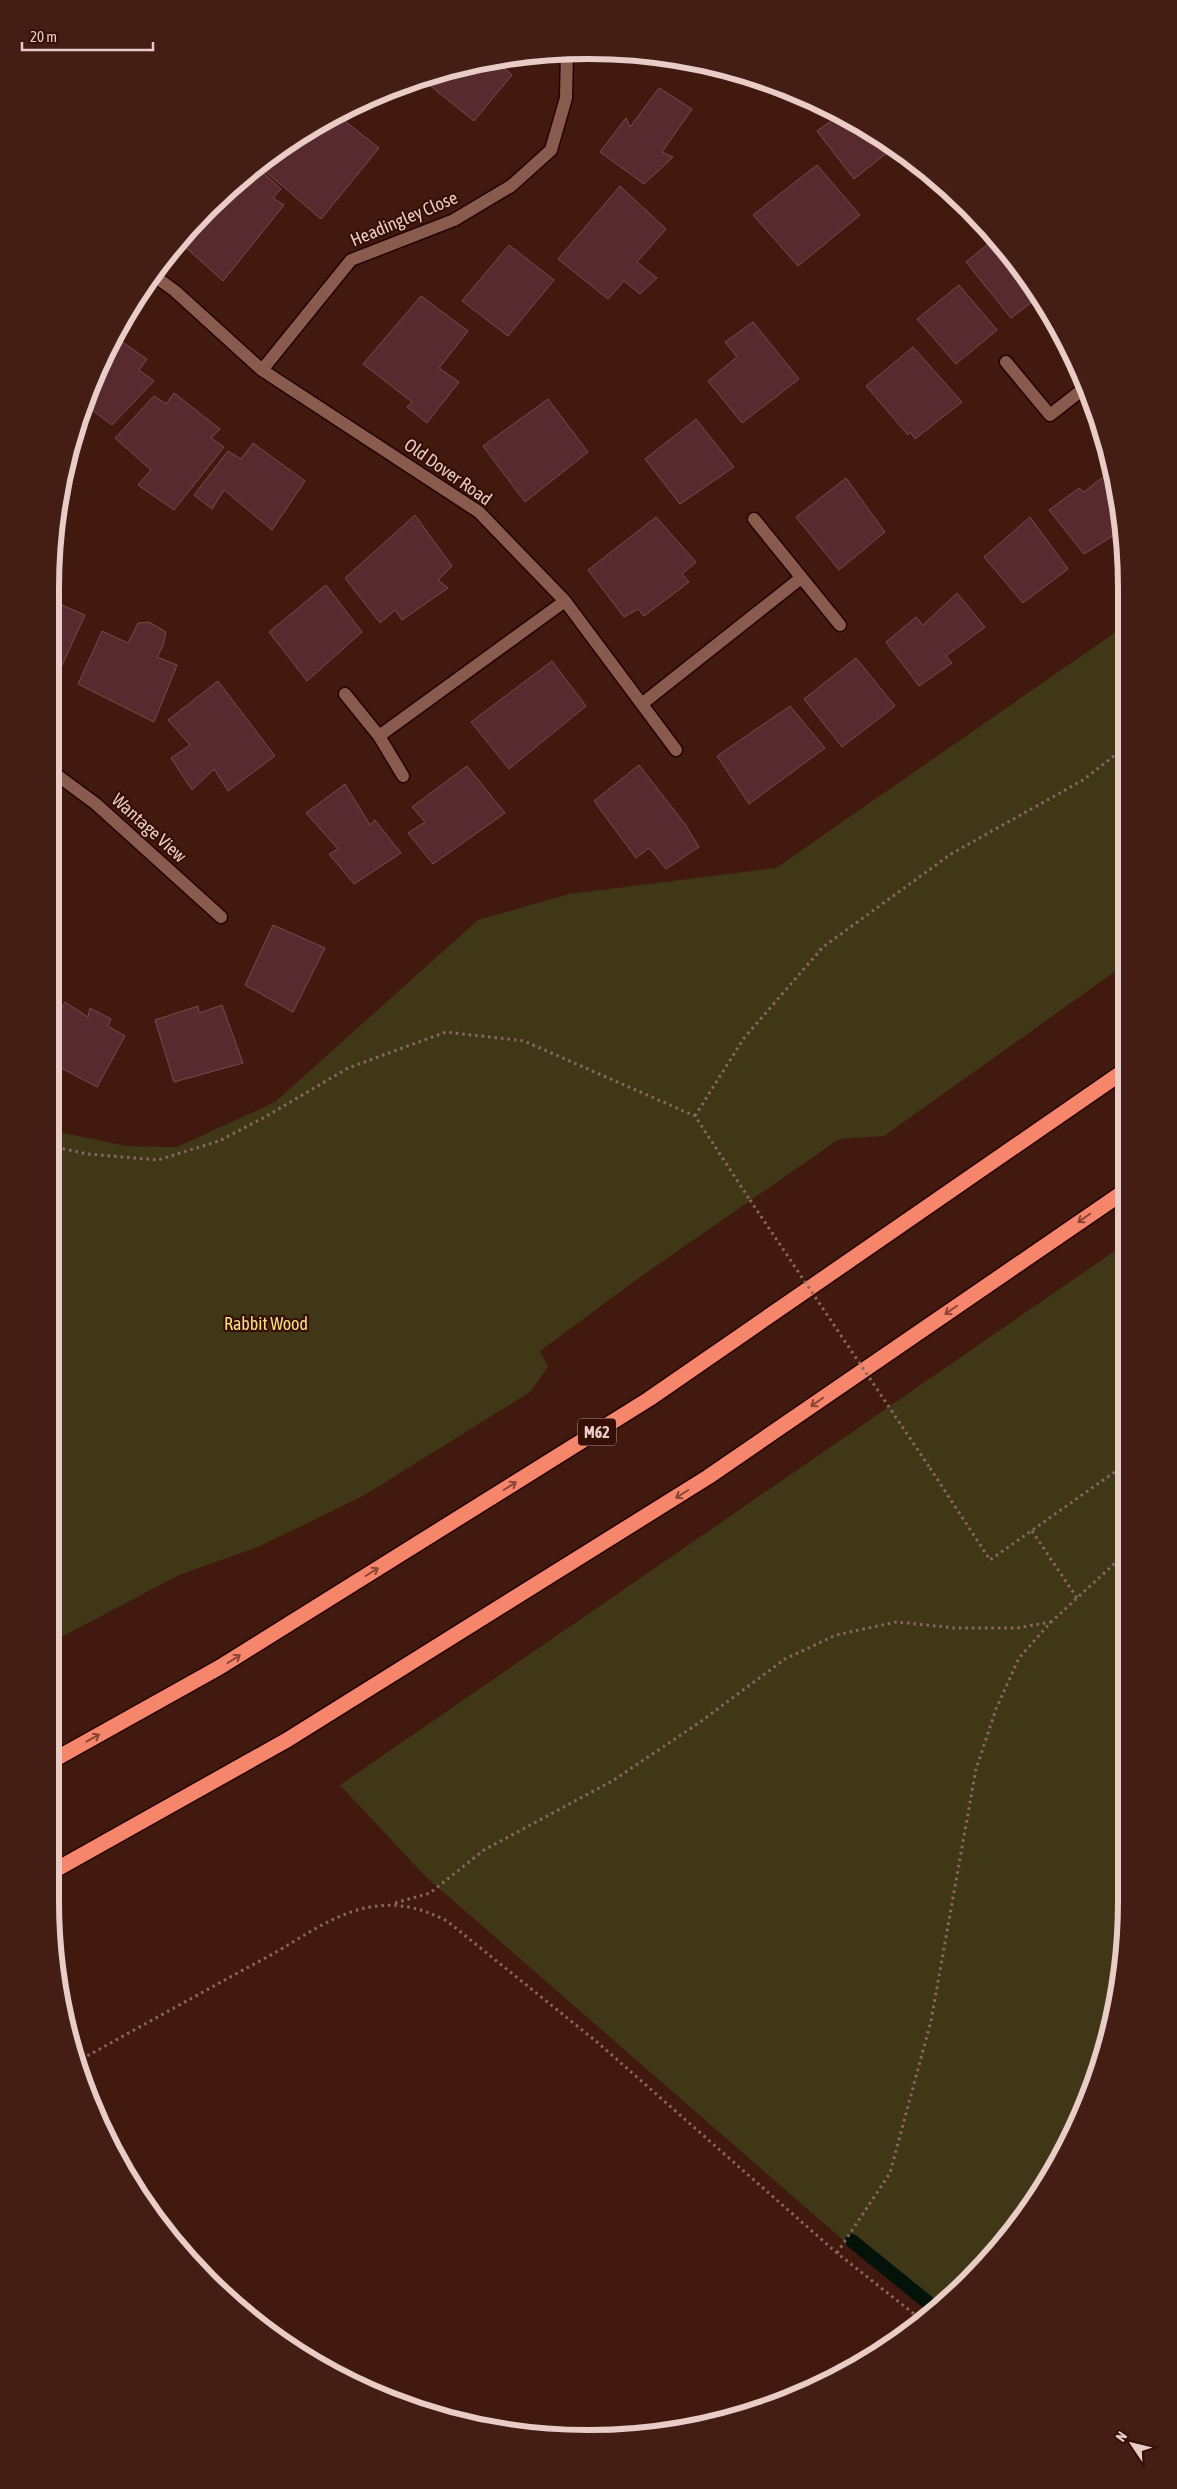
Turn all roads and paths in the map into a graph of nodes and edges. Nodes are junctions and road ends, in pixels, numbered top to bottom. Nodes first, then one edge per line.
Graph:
1 (567, 60) edge
2 (159, 279) edge
3 (1006, 362) dead end
4 (262, 370) junction
5 (1080, 391) edge
6 (754, 519) dead end
7 (801, 578) junction
8 (564, 601) junction
9 (840, 625) dead end
10 (345, 694) dead end
11 (643, 703) junction
12 (379, 736) junction
13 (676, 750) dead end
14 (1118, 753) edge
15 (403, 776) dead end
16 (59, 777) edge
17 (221, 917) dead end
18 (1118, 1075) edge
19 (695, 1116) junction
20 (59, 1148) edge
21 (1118, 1195) edge
22 (1118, 1470) edge
23 (1032, 1531) junction
24 (1118, 1560) edge
25 (1077, 1598) junction
26 (1051, 1622) junction
27 (59, 1757) edge
28 (59, 1868) edge
29 (390, 1905) junction
30 (83, 2058) edge
31 (837, 2253) junction
32 (917, 2316) edge

1 - 4 street, Headingley Close
2 - 4 street, Old Dover Road
3 - 5 street
4 - 8 street, Old Dover Road
6 - 7 street
7 - 9 street
7 - 11 street
8 - 11 street, Old Dover Road
8 - 12 street
10 - 12 street
11 - 13 street, Old Dover Road
12 - 15 street
14 - 19 path
16 - 17 street, Wantage View
27 -> 18 highway, M62
19 - 20 path
19 - 23 path, bridge
21 -> 28 highway
22 - 23 path
23 - 25 path
24 - 25 path
25 - 26 path
26 - 29 path
26 - 31 path
29 - 30 path
29 - 31 path
31 - 32 path

